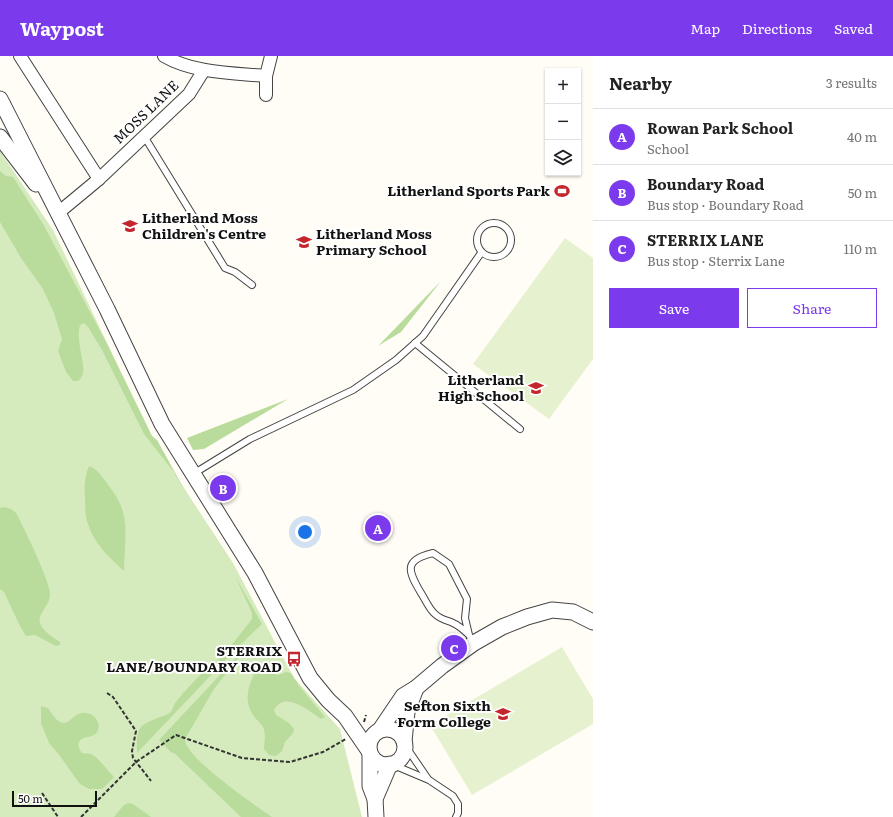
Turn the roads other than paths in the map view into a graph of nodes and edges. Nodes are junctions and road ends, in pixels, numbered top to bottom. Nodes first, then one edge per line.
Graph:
1 (20, 56) edge
2 (164, 56) edge
3 (271, 56) edge
4 (204, 70) junction
5 (266, 76) junction
6 (266, 95) dead end
7 (0, 99) edge
8 (144, 136) junction
9 (1, 140) edge
10 (99, 179) junction
11 (58, 213) junction
12 (481, 253) junction
13 (252, 286) dead end
14 (415, 343) junction
15 (520, 429) dead end
16 (193, 474) junction
17 (593, 622) edge
18 (471, 639) junction
19 (416, 688) junction
20 (345, 716) junction
21 (380, 730) junction
22 (404, 743) junction
23 (370, 752) junction
24 (390, 764) junction
25 (429, 780) junction
26 (375, 799) junction
27 (376, 817) edge
28 (456, 817) edge

1 - 10 street
2 - 4 street
3 - 5 street
4 - 5 street
4 - 8 street, MOSS LANE
5 - 6 street
7 - 11 street
8 - 10 street, MOSS LANE
8 - 13 lane
9 - 11 street
10 - 11 street, MOSS LANE
11 - 16 street
12 - 12 lane
12 - 14 lane
14 - 15 lane
14 - 16 lane
16 - 20 street
17 - 18 street
18 - 18 lane
18 - 19 street
19 - 21 street
19 - 22 street
20 - 21 street
20 - 23 street
21 - 22 street
21 - 23 street
22 - 24 street
22 - 25 lane
23 - 24 street
23 - 26 street
24 - 25 lane
24 - 26 street
25 - 28 lane
26 - 27 street

